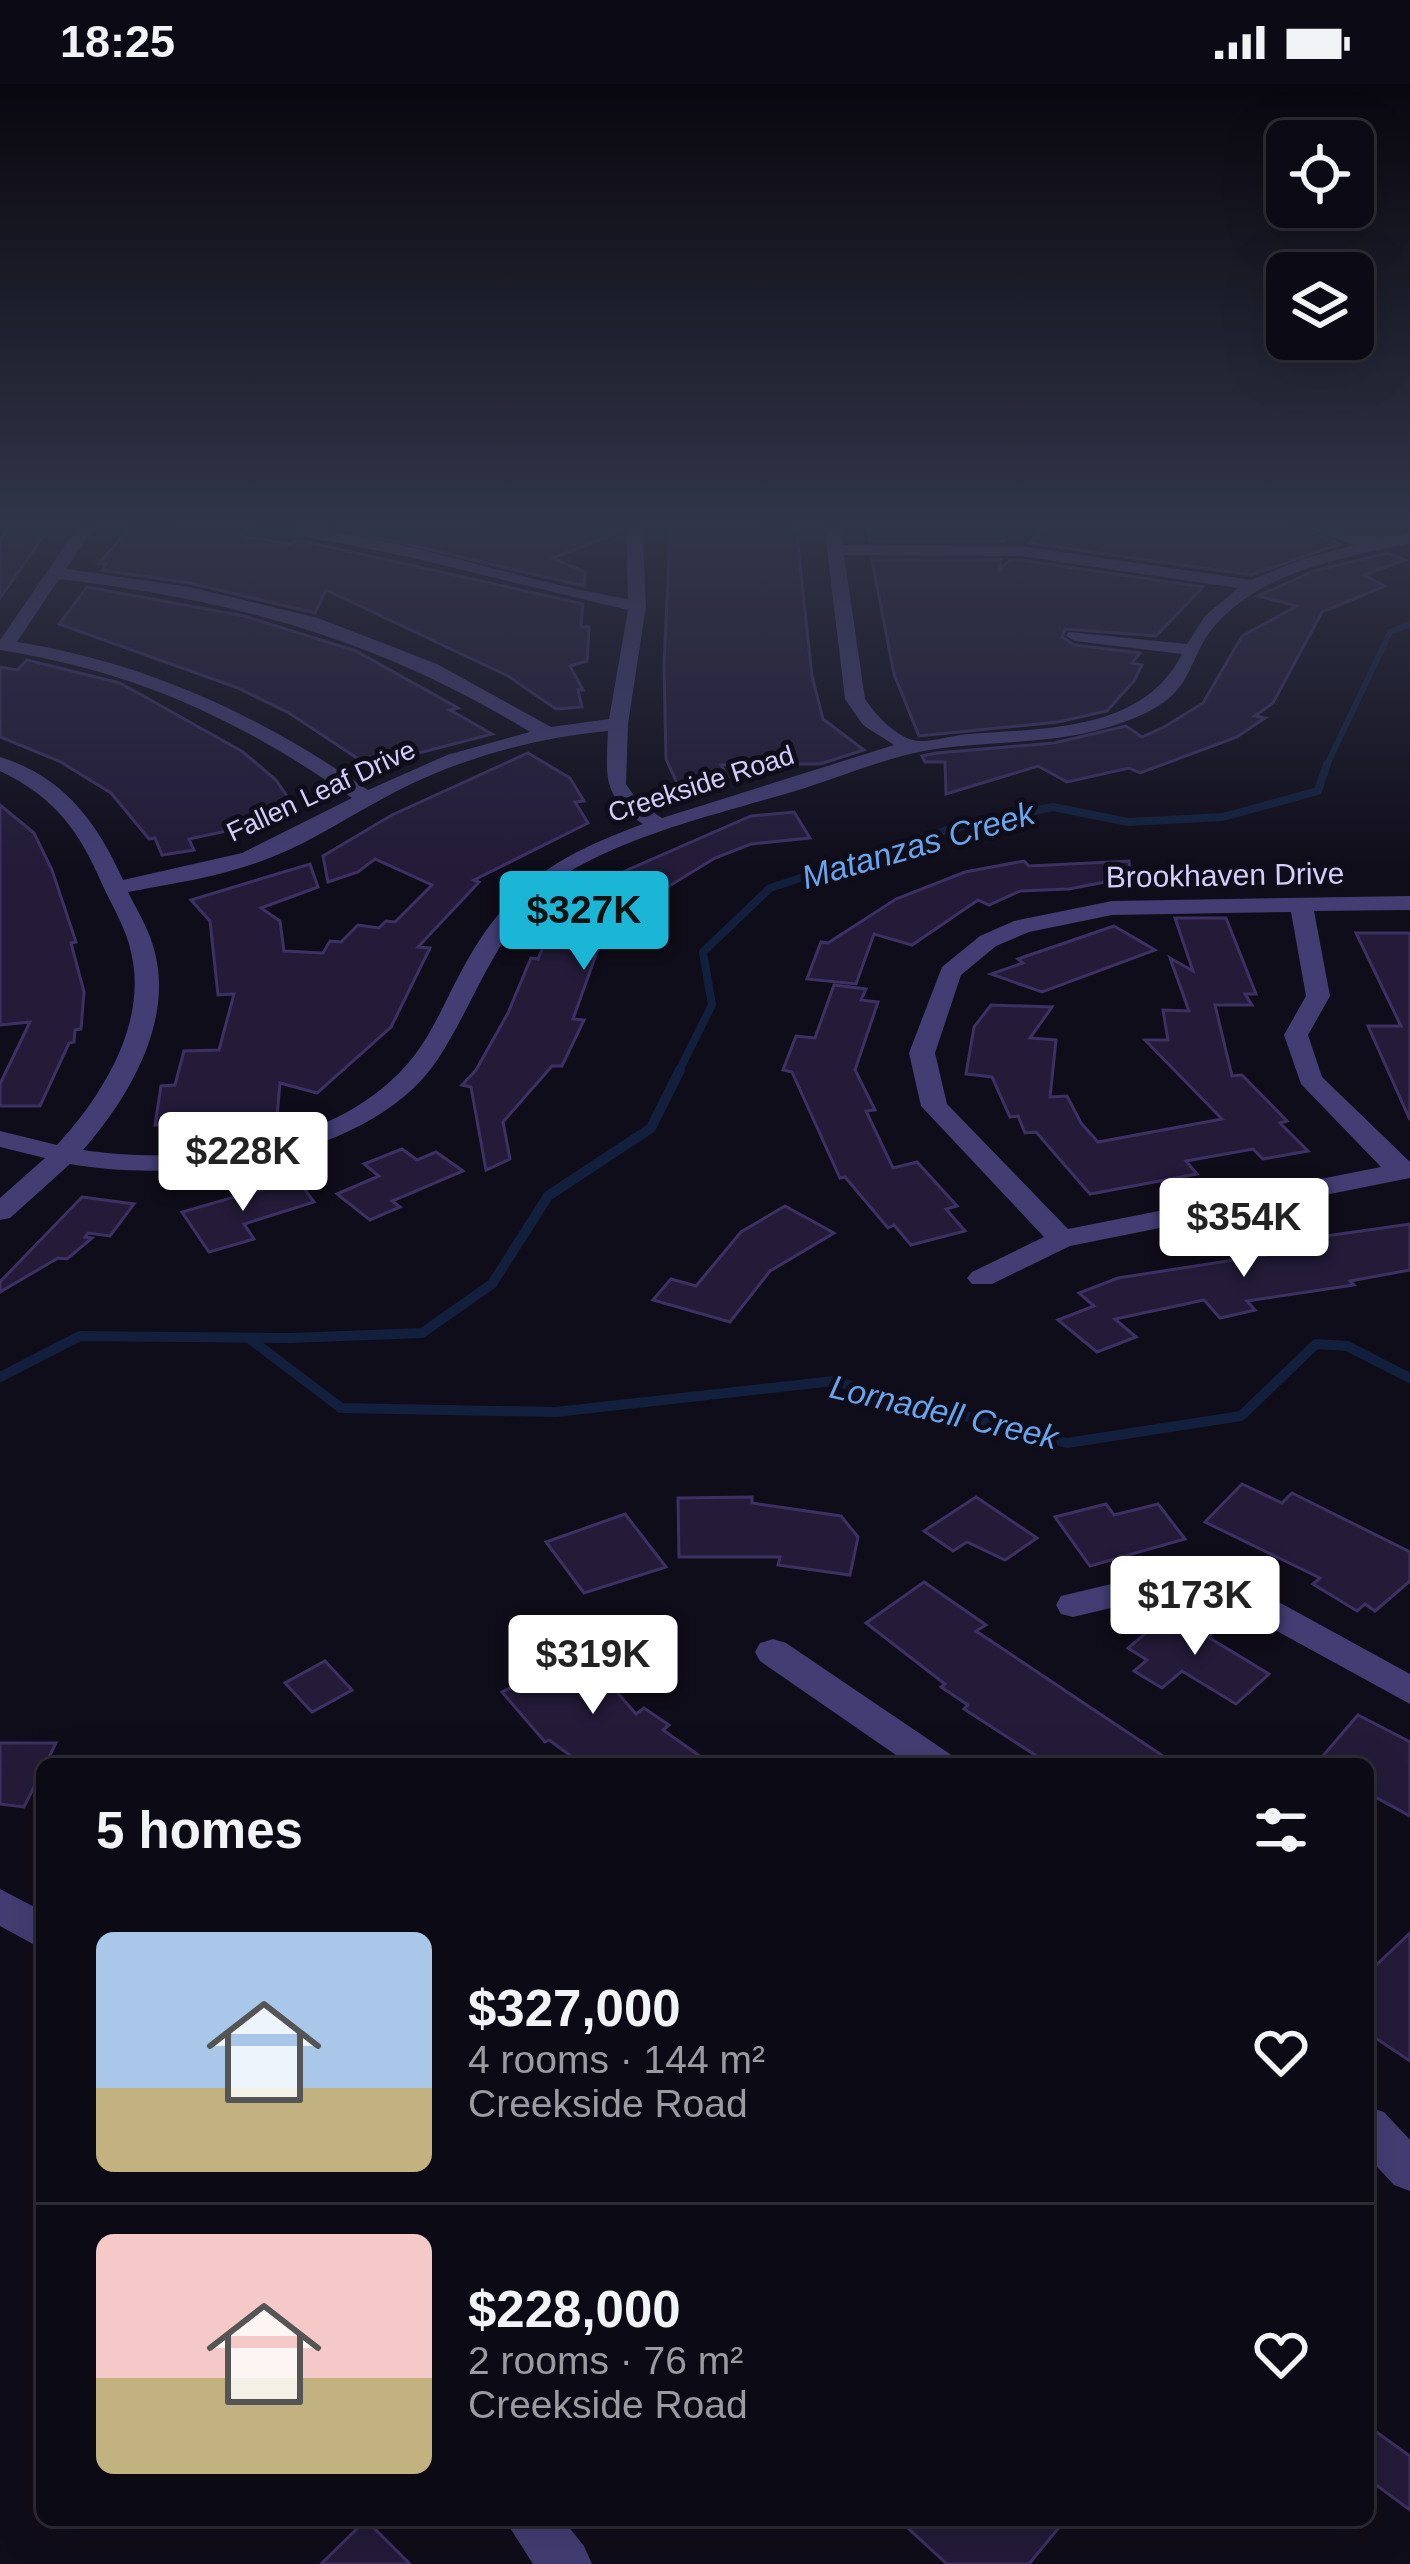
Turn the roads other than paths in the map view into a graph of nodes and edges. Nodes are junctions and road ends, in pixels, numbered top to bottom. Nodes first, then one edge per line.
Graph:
1 (367, 639) edge
2 (632, 639) edge
3 (847, 639) edge
4 (1098, 639) edge
5 (1199, 639) edge
6 (3, 646) edge
7 (1191, 650) junction
8 (618, 724) junction
9 (548, 734) junction
10 (910, 747) junction
11 (0, 763) edge
12 (366, 798) junction
13 (659, 825) junction
14 (115, 888) junction
15 (1410, 903) edge
16 (1302, 907) junction
17 (0, 1139) edge
18 (62, 1155) junction
19 (1405, 1171) edge
20 (0, 1212) edge
21 (1062, 1239) junction
22 (982, 1278) dead end
23 (1072, 1605) dead end
24 (773, 1652) dead end
25 (1410, 1691) edge
26 (928, 1758) edge
27 (0, 1905) edge
28 (36, 1928) edge
29 (1374, 2132) edge
30 (1410, 2171) edge
31 (535, 2526) edge
32 (566, 2564) edge

1 - 9 street
2 - 8 street
3 - 10 street
4 - 7 street
5 - 7 street, Creekside Road
6 - 12 street
7 - 10 street, Creekside Road
8 - 9 street, Fallen Leaf Drive
8 - 13 street
9 - 12 street, Fallen Leaf Drive
10 - 13 street, Creekside Road
11 - 14 street
12 - 14 street, Fallen Leaf Drive
13 - 18 street, Creekside Road
14 - 18 street
15 - 16 street, Brookhaven Drive
16 - 19 street
16 - 21 street, Brookhaven Drive
17 - 18 street, Creekside Road
18 - 20 street
19 - 21 street
21 - 22 street
23 - 25 street
24 - 26 street
27 - 28 street
29 - 30 street
31 - 32 street

